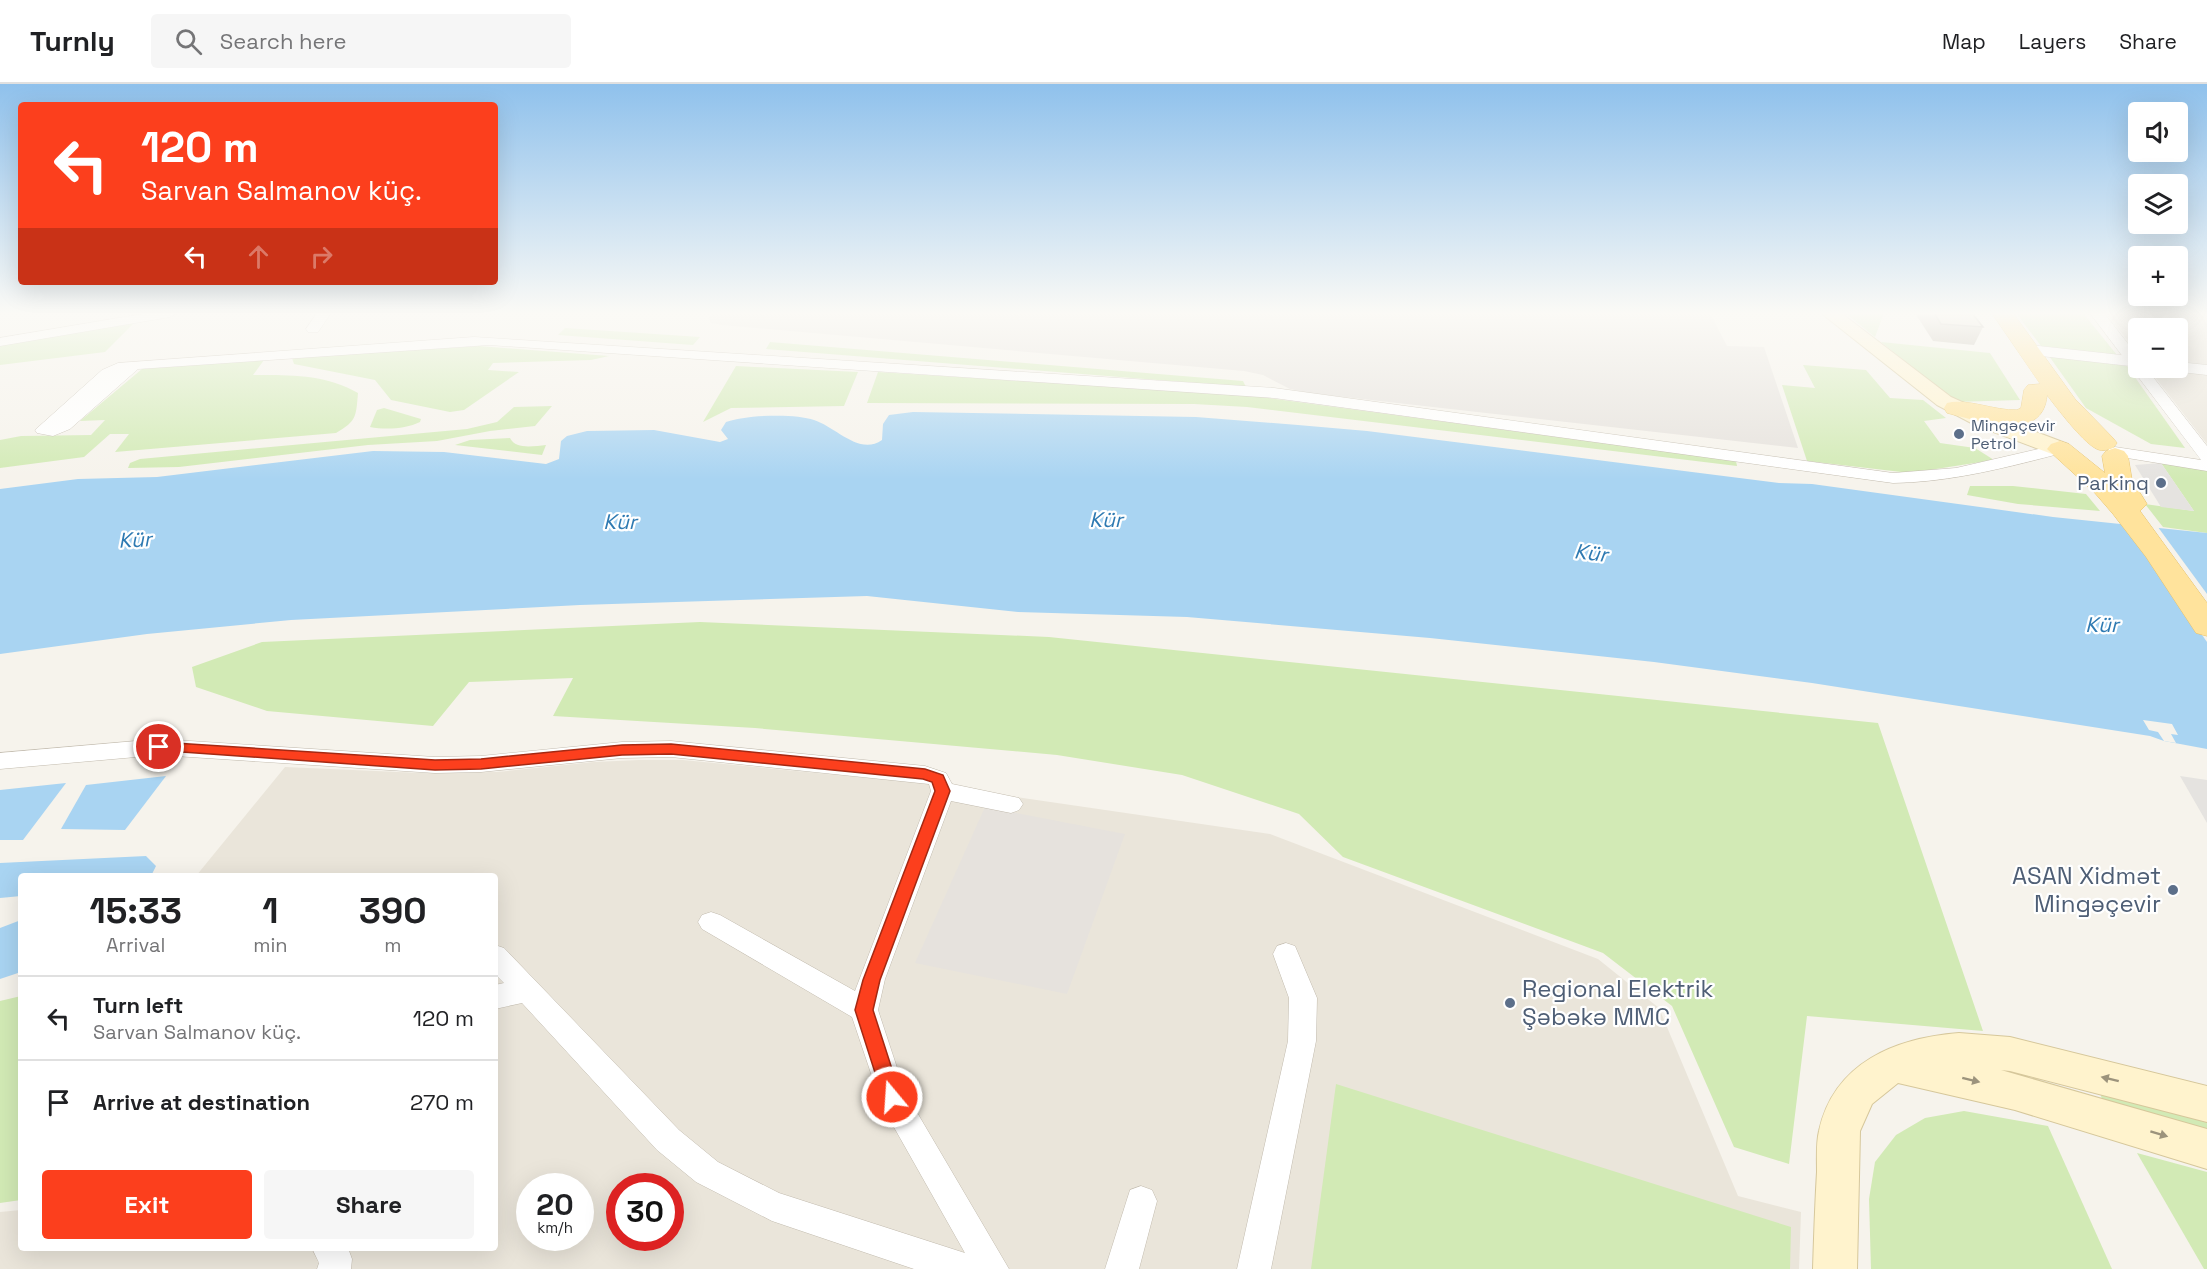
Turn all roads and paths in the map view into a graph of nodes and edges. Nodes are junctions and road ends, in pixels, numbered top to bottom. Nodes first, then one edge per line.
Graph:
1 (116, 368) edge
2 (130, 368) edge
3 (901, 368) edge
4 (1900, 368) edge
5 (2021, 368) edge
6 (2042, 368) edge
7 (2191, 368) edge
8 (2207, 370) edge
9 (2149, 378) edge
10 (2036, 390) junction
11 (1956, 408) junction
12 (2059, 440) junction
13 (2112, 450) junction
14 (2207, 457) edge
15 (2207, 466) edge
16 (2126, 502) junction
17 (2207, 605) edge
18 (2207, 626) edge
19 (0, 760) edge
20 (943, 791) junction
21 (1011, 804) dead end
22 (711, 922) dead end
23 (1286, 954) dead end
24 (498, 959) edge
25 (528, 990) junction
26 (498, 996) edge
27 (864, 1010) junction
28 (1893, 1065) junction
29 (2207, 1104) edge
30 (2207, 1149) edge
31 (1142, 1201) dead end
32 (330, 1251) edge
33 (958, 1268) edge
34 (334, 1269) edge
35 (992, 1269) edge
36 (1122, 1269) edge
37 (1254, 1269) edge
38 (1835, 1269) edge

1 - 2 street
3 - 12 street
4 - 11 main road
5 - 10 main road
6 - 13 main road
7 - 8 street
9 - 14 street
10 - 11 main road
10 - 12 main road
11 - 12 main road
12 - 13 main road
12 - 16 main road
13 - 15 street
13 - 16 main road
16 - 17 main road
16 - 18 main road
19 - 20 street
20 - 21 street
20 - 27 street
22 - 27 street
23 - 37 street
24 - 25 street
25 - 26 street
25 - 33 street
27 - 35 street
29 -> 28 main road
28 -> 30 main road
28 - 38 main road
31 - 36 street
32 - 34 street

